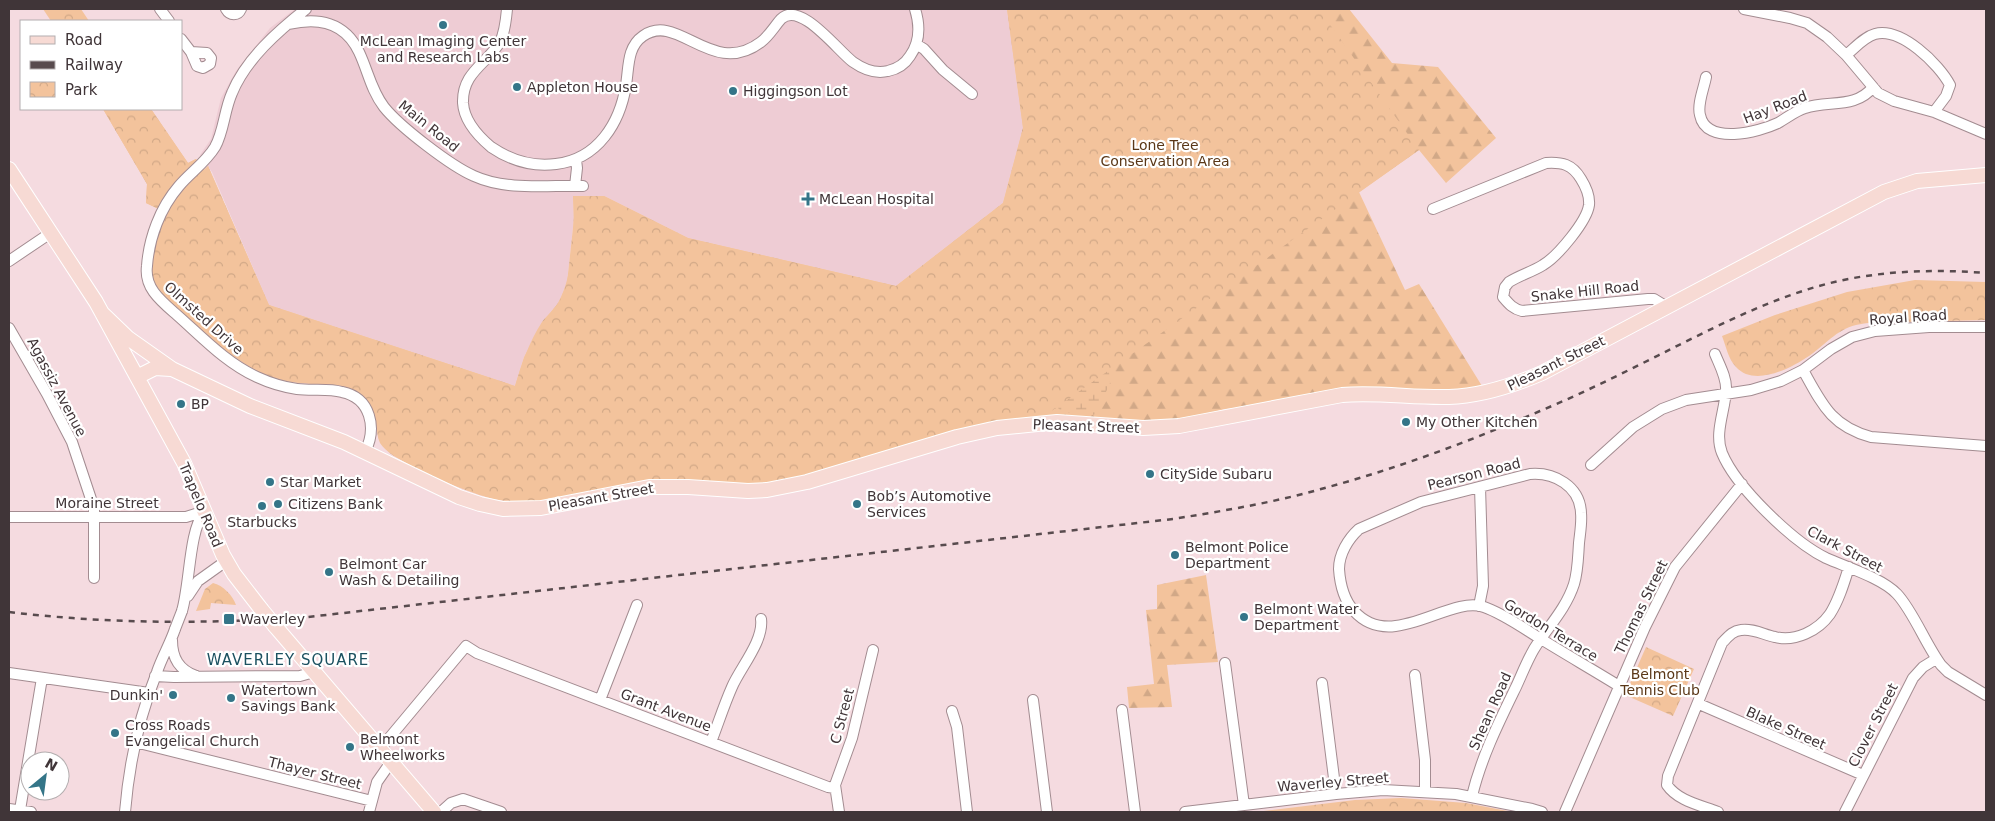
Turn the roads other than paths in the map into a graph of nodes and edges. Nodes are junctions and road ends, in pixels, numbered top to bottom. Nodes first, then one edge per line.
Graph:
1 (160, 9) edge
2 (226, 9) edge
3 (242, 9) edge
4 (306, 9) edge
5 (506, 9) edge
6 (915, 9) edge
7 (1744, 9) edge
8 (168, 20) edge
9 (286, 25) junction
10 (182, 40) edge
11 (916, 44) junction
12 (191, 52) dead end
13 (1846, 55) junction
14 (1706, 77) dead end
15 (1873, 87) junction
16 (972, 94) dead end
17 (1934, 112) junction
18 (1986, 134) edge
19 (576, 160) junction
20 (1986, 165) edge
21 (9, 169) edge
22 (1986, 175) edge
23 (1972, 176) junction
24 (1433, 209) dead end
25 (52, 232) junction
26 (9, 261) edge
27 (1667, 306) junction
28 (102, 313) junction
29 (1986, 327) edge
30 (9, 328) edge
31 (1715, 354) dead end
32 (172, 369) junction
33 (1803, 370) junction
34 (137, 377) junction
35 (1726, 393) junction
36 (1986, 446) edge
37 (365, 452) junction
38 (1590, 466) dead end
39 (1742, 484) junction
40 (1480, 487) junction
41 (205, 511) junction
42 (1581, 511) joint
43 (95, 516) junction
44 (9, 517) edge
45 (226, 561) junction
46 (1849, 567) junction
47 (94, 578) dead end
48 (637, 605) dead end
49 (1479, 606) junction
50 (182, 611) junction
51 (761, 619) dead end
52 (174, 633) junction
53 (1541, 639) junction
54 (873, 650) dead end
55 (1936, 659) junction
56 (1225, 664) dead end
57 (314, 672) junction
58 (9, 673) edge
59 (1415, 675) dead end
60 (155, 676) junction
61 (200, 677) junction
62 (42, 678) junction
63 (1322, 684) dead end
64 (1619, 686) junction
65 (149, 693) junction
66 (1986, 695) edge
67 (600, 700) junction
68 (1033, 700) dead end
69 (1699, 704) junction
70 (1122, 710) dead end
71 (952, 711) dead end
72 (135, 742) junction
73 (711, 742) junction
74 (380, 749) junction
75 (391, 762) junction
76 (1863, 775) junction
77 (835, 788) junction
78 (1425, 791) junction
79 (1336, 794) junction
80 (1472, 796) junction
81 (372, 801) junction
82 (1244, 805) junction
83 (9, 808) edge
84 (20, 810) junction
85 (1203, 811) edge
86 (31, 812) edge
87 (125, 812) edge
88 (369, 812) edge
89 (434, 812) edge
90 (441, 812) edge
91 (501, 812) edge
92 (839, 812) edge
93 (967, 812) edge
94 (1047, 812) edge
95 (1135, 812) edge
96 (1185, 812) edge
97 (1542, 812) edge
98 (1565, 812) edge
99 (1718, 812) edge
100 (1844, 812) edge

1 - 8 street
2 - 3 street
4 - 9 street, Olmsted Drive
5 - 19 street
6 - 11 street
7 - 13 street
9 - 19 street, Main Road
9 - 37 street, Olmsted Drive
10 - 12 street
11 - 16 street
11 - 19 street
13 - 15 street
13 - 17 street
14 - 15 street, Hay Road
15 - 17 street
17 - 18 street
20 - 23 main road
21 - 25 main road, Trapelo Road
22 - 23 main road, Pleasant Street
23 - 27 main road, Pleasant Street
24 - 27 street, Snake Hill Road
25 - 26 street
25 - 28 main road, Trapelo Road
27 - 37 main road, Pleasant Street
28 - 32 main road, Pleasant Street
28 - 34 main road, Trapelo Road
29 - 33 street, Royal Road
30 - 43 street, Agassiz Avenue
31 - 35 street, Clark Street
32 - 34 main road
32 - 37 main road, Pleasant Street
33 - 35 street, Royal Road
33 - 36 street
34 - 41 main road, Trapelo Road
35 - 38 street, Royal Road
35 - 39 street, Clark Street
39 - 46 street, Clark Street
39 - 64 street, Thomas Street
40 - 42 street, Pearson Road
40 - 49 street
40 - 49 street, Pearson Road
41 - 43 street, Moraine Street
41 - 45 main road, Trapelo Road
41 - 50 street
42 - 53 street, Shean Road
43 - 44 street, Moraine Street
43 - 47 street, Agassiz Avenue
45 - 50 street
45 - 57 main road, Trapelo Road, bridge
46 - 55 street, Clark Street
46 - 69 street
48 - 67 street
49 - 53 street, Gordon Terrace
50 - 52 street, bridge
51 - 73 street
52 - 60 street
52 - 61 street
53 - 64 street, Gordon Terrace
53 - 80 street, Shean Road
54 - 77 street, C Street
55 - 66 street, Clark Street
55 - 76 street, Clover Street
56 - 82 street
57 - 61 street
57 - 74 main road, Trapelo Road
58 - 62 street
59 - 78 street
60 - 61 street
60 - 65 street
62 - 65 street
62 - 84 street
63 - 79 street
64 - 98 street, Thomas Street
65 - 72 street
67 - 73 street, Grant Avenue
67 - 74 street, Grant Avenue
68 - 94 street
69 - 76 street, Blake Street
69 - 99 street
70 - 95 street
71 - 93 street
72 - 81 street, Thayer Street
72 - 87 street
73 - 77 street, Grant Avenue
74 - 75 main road, Trapelo Road
75 - 81 street
75 - 89 main road, Trapelo Road
76 - 100 street, Clover Street
77 - 92 street
78 - 79 street, Waverley Street
78 - 80 street, Waverley Street
79 - 82 street, Waverley Street
80 - 97 street, Waverley Street
81 - 88 street
82 - 85 street, Waverley Street
83 - 84 street
84 - 86 street
85 - 96 street, Waverley Street
90 - 91 street

